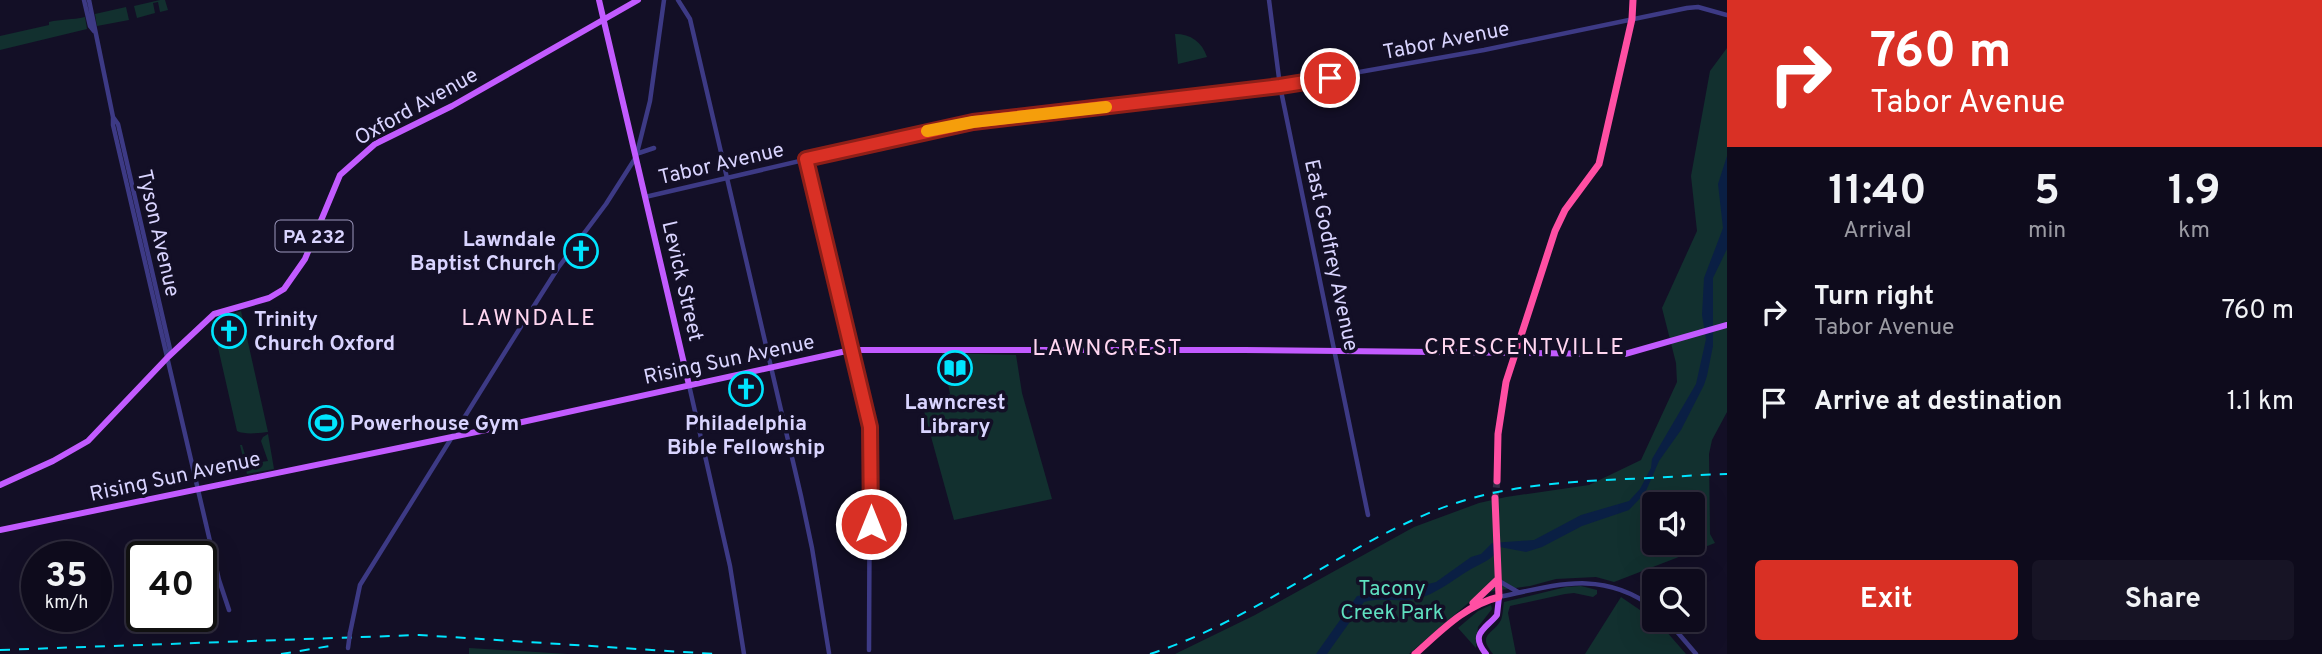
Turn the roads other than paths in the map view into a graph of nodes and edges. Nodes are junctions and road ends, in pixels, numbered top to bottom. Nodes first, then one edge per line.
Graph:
1 (86, 0) edge
2 (599, 0) edge
3 (638, 0) edge
4 (664, 0) edge
5 (1269, 0) edge
6 (1633, 0) edge
7 (679, 1) edge
8 (1727, 15) edge
9 (604, 18) junction
10 (1632, 19) junction
11 (1280, 86) junction
12 (654, 148) dead end
13 (636, 157) junction
14 (806, 159) junction
15 (726, 178) junction
16 (645, 197) junction
17 (1727, 325) edge
18 (852, 350) junction
19 (1334, 351) junction
20 (1515, 352) junction
21 (168, 357) junction
22 (771, 367) junction
23 (689, 385) junction
24 (452, 437) junction
25 (1496, 481) tunnel mouth
26 (0, 485) edge
27 (199, 489) junction
28 (1495, 498) tunnel mouth
29 (1368, 515) dead end
30 (0, 530) edge
31 (1497, 580) junction
32 (1519, 592) junction
33 (1499, 597) junction
34 (1642, 602) edge
35 (229, 610) dead end
36 (1449, 625) junction
37 (1677, 632) edge
38 (869, 650) dead end
39 (347, 651) edge
40 (744, 653) edge
41 (829, 653) edge
42 (1415, 654) edge
43 (1488, 654) edge
44 (1696, 654) edge

1 - 21 street, Tyson Avenue
2 - 9 main road, Levick Street
3 - 9 main road, Oxford Avenue / PA 232
4 - 13 street
5 - 11 street, East Godfrey Avenue
6 - 10 highway
7 - 15 street
8 - 10 street, Tabor Avenue
9 - 13 main road, Levick Street
9 - 21 main road, Oxford Avenue / PA 232
10 - 11 street, Tabor Avenue
10 - 20 highway
11 - 14 street, Tabor Avenue
11 - 19 street, East Godfrey Avenue
12 - 13 street
13 - 16 main road, Levick Street
13 - 24 street
14 - 15 street, Tabor Avenue
14 - 18 street
15 - 16 street, Tabor Avenue
15 - 22 street
16 - 23 main road, Levick Street
17 - 20 main road, Rising Sun Avenue
18 - 19 main road, Rising Sun Avenue
18 - 22 main road, Rising Sun Avenue
18 - 38 street
19 - 20 main road, Rising Sun Avenue
19 - 29 street, East Godfrey Avenue
20 - 25 highway
21 - 26 main road, Oxford Avenue / PA 232
21 - 27 street, Tyson Avenue
22 - 23 main road, Rising Sun Avenue
22 - 41 street
23 - 24 main road, Rising Sun Avenue
23 - 40 street, Levick Street
24 - 27 main road, Rising Sun Avenue
24 - 39 street, bridge
27 - 30 main road, Rising Sun Avenue
27 - 35 street, Tyson Avenue
28 - 31 highway
31 - 32 street
31 - 33 highway
31 - 36 highway
32 - 33 street
32 - 34 street
33 - 36 highway
33 - 43 main road
36 - 42 highway
37 - 44 street

